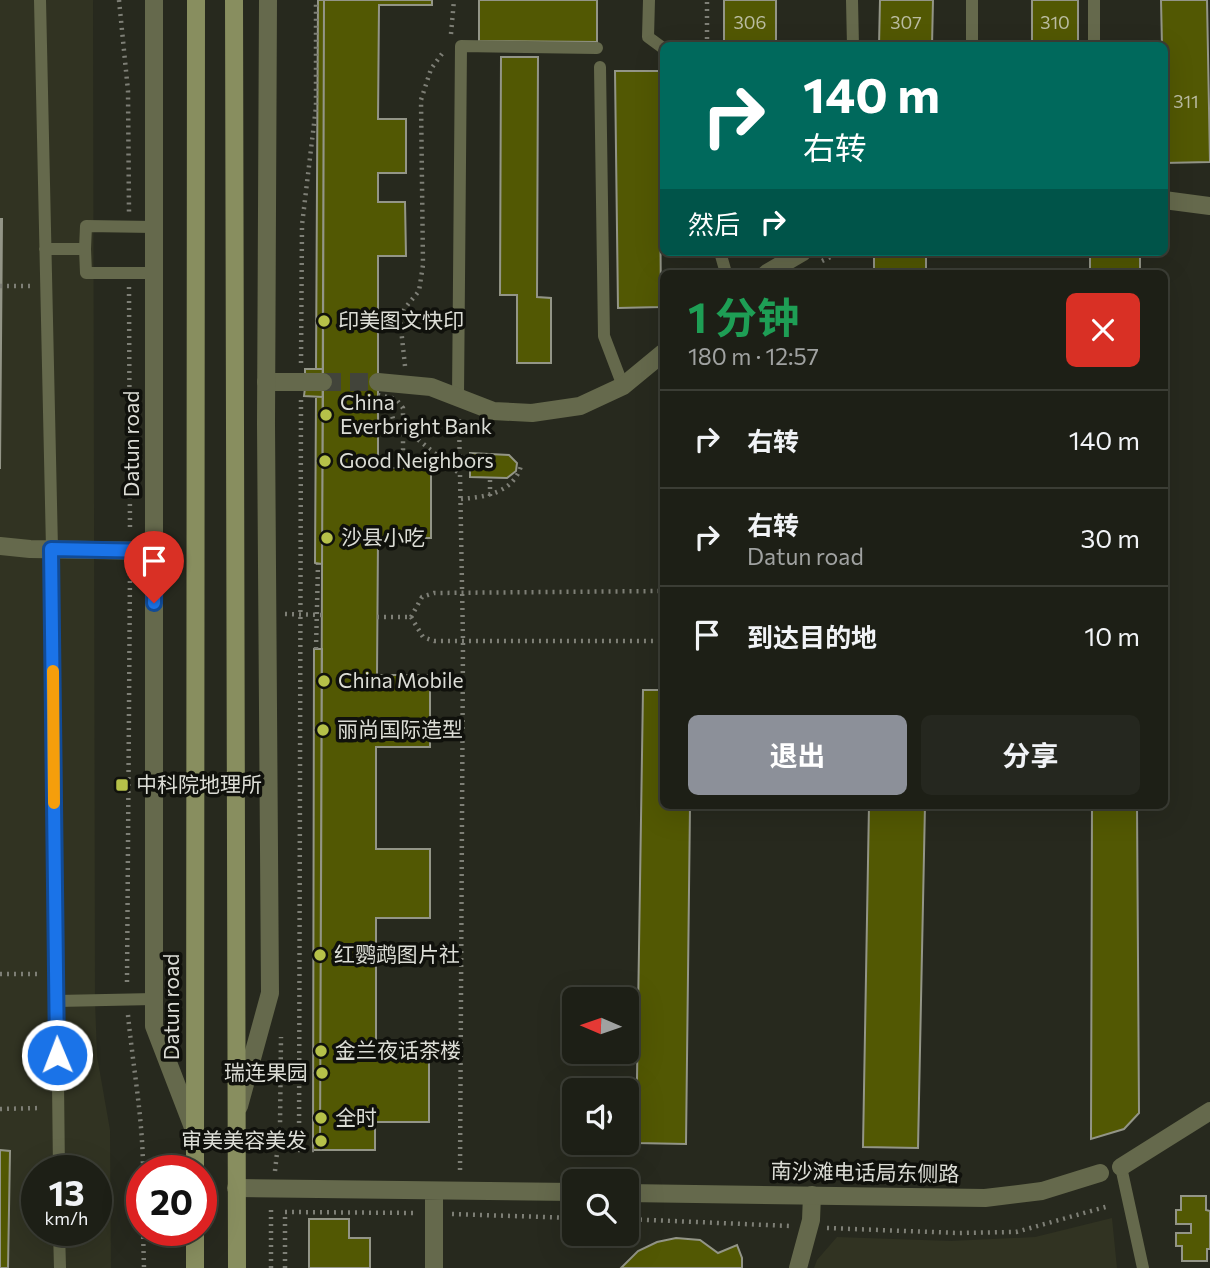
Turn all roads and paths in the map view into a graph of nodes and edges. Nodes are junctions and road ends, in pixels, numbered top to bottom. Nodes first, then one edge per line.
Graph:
1 (40, 0) edge
2 (119, 0) edge
3 (154, 0) edge
4 (196, 0) edge
5 (234, 0) edge
6 (268, 0) edge
7 (316, 0) edge
8 (454, 0) edge
9 (649, 0) edge
10 (707, 0) edge
11 (852, 0) edge
12 (972, 0) edge
13 (1094, 0) edge
14 (450, 37) dead end
15 (707, 42) edge
16 (853, 42) edge
17 (972, 42) edge
18 (1094, 42) edge
19 (449, 45) dead end
20 (660, 46) edge
21 (597, 48) dead end
22 (600, 67) dead end
23 (1168, 201) edge
24 (1210, 206) edge
25 (129, 216) dead end
26 (154, 227) junction
27 (45, 249) junction
28 (85, 249) junction
29 (796, 256) edge
30 (771, 270) edge
31 (154, 273) junction
32 (0, 286) edge
33 (46, 286) junction
34 (129, 286) dead end
35 (378, 315) dead end
36 (401, 316) junction
37 (660, 355) edge
38 (406, 372) dead end
39 (301, 373) dead end
40 (266, 382) junction
41 (323, 382) tunnel mouth
42 (623, 386) junction
43 (381, 391) junction
44 (301, 392) dead end
45 (458, 397) junction
46 (470, 458) dead end
47 (521, 466) dead end
48 (461, 475) junction
49 (490, 477) dead end
50 (490, 496) junction
51 (461, 499) junction
52 (0, 546) edge
53 (51, 549) junction
54 (130, 551) junction
55 (155, 551) junction
56 (318, 564) dead end
57 (660, 590) edge
58 (462, 592) junction
59 (284, 614) dead end
60 (300, 614) junction
61 (319, 615) junction
62 (377, 617) dead end
63 (411, 617) junction
64 (463, 641) junction
65 (660, 641) edge
66 (316, 649) dead end
67 (0, 974) edge
68 (56, 974) junction
69 (127, 999) junction
70 (154, 999) junction
71 (57, 1001) junction
72 (58, 1108) junction
73 (0, 1109) edge
74 (1210, 1111) edge
75 (236, 1116) junction
76 (195, 1132) junction
77 (314, 1150) dead end
78 (59, 1155) edge
79 (143, 1155) edge
80 (195, 1155) edge
81 (1121, 1167) joint
82 (1100, 1173) dead end
83 (236, 1188) junction
84 (434, 1191) junction
85 (460, 1191) junction
86 (562, 1192) edge
87 (639, 1193) edge
88 (812, 1195) junction
89 (271, 1206) dead end
90 (1109, 1206) dead end
91 (285, 1212) dead end
92 (639, 1220) edge
93 (809, 1227) junction
94 (59, 1246) edge
95 (144, 1246) edge
96 (195, 1246) edge
97 (60, 1268) edge
98 (144, 1268) edge
99 (195, 1268) edge
100 (237, 1268) edge
101 (271, 1268) edge
102 (285, 1268) edge
103 (434, 1268) edge
104 (798, 1268) edge
105 (1143, 1268) edge

1 - 27 lane
2 - 25 path
3 - 26 street, Datun road
4 - 76 main road, Datun road
5 - 75 main road
6 - 40 street
7 - 39 path
8 - 14 path
9 - 20 lane
10 - 15 path
11 - 16 lane
12 - 17 lane
13 - 18 lane
19 - 36 path
21 - 45 lane
22 - 42 lane
23 - 24 street
26 - 28 lane
26 - 31 street, Datun road
27 - 28 lane
27 - 33 lane
28 - 31 lane
29 - 30 street
31 - 55 street, Datun road
32 - 33 path
33 - 53 lane
34 - 54 path
35 - 36 path
36 - 38 path
37 - 42 street
40 - 41 street
40 - 75 street
42 - 45 street
43 - 45 street
43 - 46 path, bridge
43 - 48 path
44 - 60 path
45 - 48 path
47 - 50 path
48 - 51 path
49 - 50 path
50 - 51 path
51 - 58 path
52 - 53 street
53 - 54 street
53 - 68 lane
54 - 55 street
54 - 69 path
55 - 70 street, Datun road
56 - 61 path
57 - 58 path
58 - 63 path
58 - 64 path
59 - 60 path
60 - 61 path
60 - 77 path
61 - 66 path
62 - 63 path
63 - 64 path
64 - 65 path
64 - 85 path
67 - 68 path
68 - 71 lane
69 - 70 lane
69 - 71 lane
69 - 79 path
70 - 76 street, Datun road
71 - 72 lane
72 - 73 path
72 - 78 lane
74 - 81 street
75 - 83 main road
76 - 80 main road, Datun road
81 - 105 lane
82 - 88 street, 南沙滩电话局东侧路
83 - 84 street
83 - 100 main road
84 - 85 street
84 - 103 street
85 - 86 street
87 - 88 street, 南沙滩电话局东侧路
88 - 93 street
89 - 101 path
90 - 93 path
91 - 102 path
92 - 93 path
93 - 104 street
94 - 97 lane
95 - 98 path
96 - 99 main road

